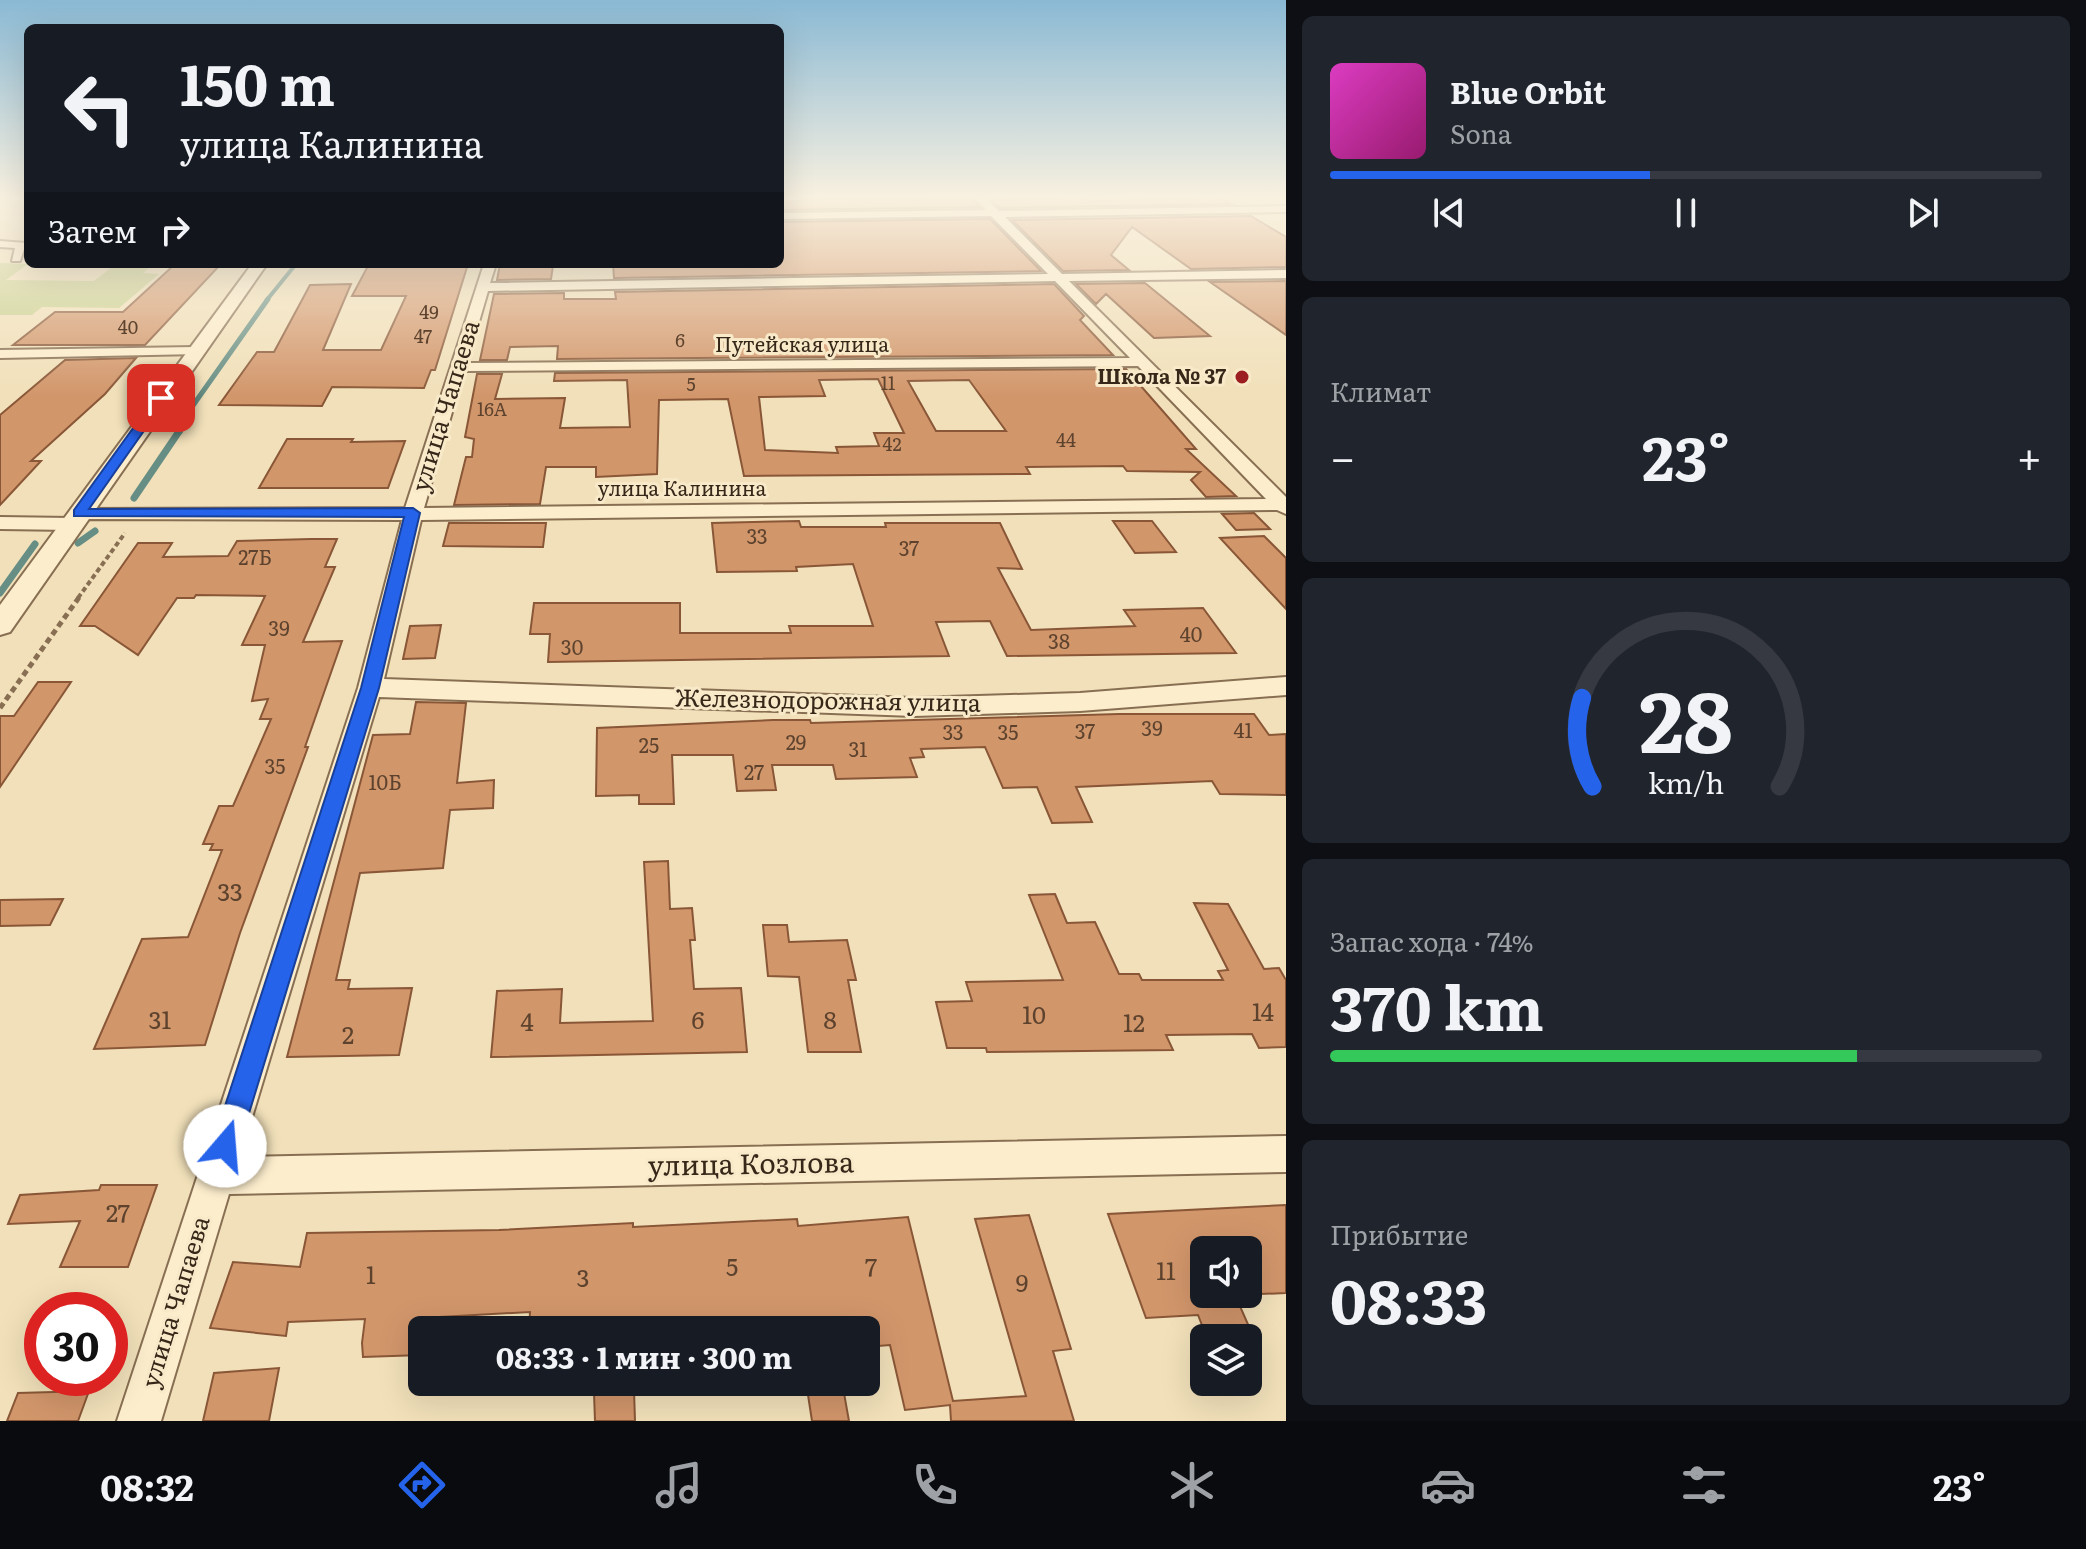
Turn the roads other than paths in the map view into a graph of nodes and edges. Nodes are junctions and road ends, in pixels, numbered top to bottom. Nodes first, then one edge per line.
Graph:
1 (1045, 264) edge
2 (257, 268) edge
3 (1286, 274) edge
4 (486, 276) edge
5 (1058, 277) junction
6 (195, 351) junction
7 (0, 354) edge
8 (1144, 362) junction
9 (460, 367) junction
10 (1285, 505) edge
11 (413, 513) junction
12 (75, 519) junction
13 (0, 523) edge
14 (0, 625) edge
15 (1286, 686) edge
16 (370, 688) junction
17 (1286, 1154) edge
18 (216, 1176) junction
19 (139, 1421) edge

1 - 5 street
2 - 6 street
3 - 5 street
4 - 5 street
4 - 9 street, улица Чапаева
5 - 8 street
6 - 7 street
6 - 12 street
8 - 9 street, Путейская улица
8 - 10 street
9 - 11 street, улица Чапаева
10 - 11 street, улица Калинина
11 - 12 street, улица Калинина
11 - 16 street, улица Чапаева
12 - 13 street, улица Калинина
12 - 14 street
15 - 16 street, Железнодорожная улица
16 - 18 street, улица Чапаева
17 - 18 street, улица Козлова
18 - 19 street, улица Чапаева

